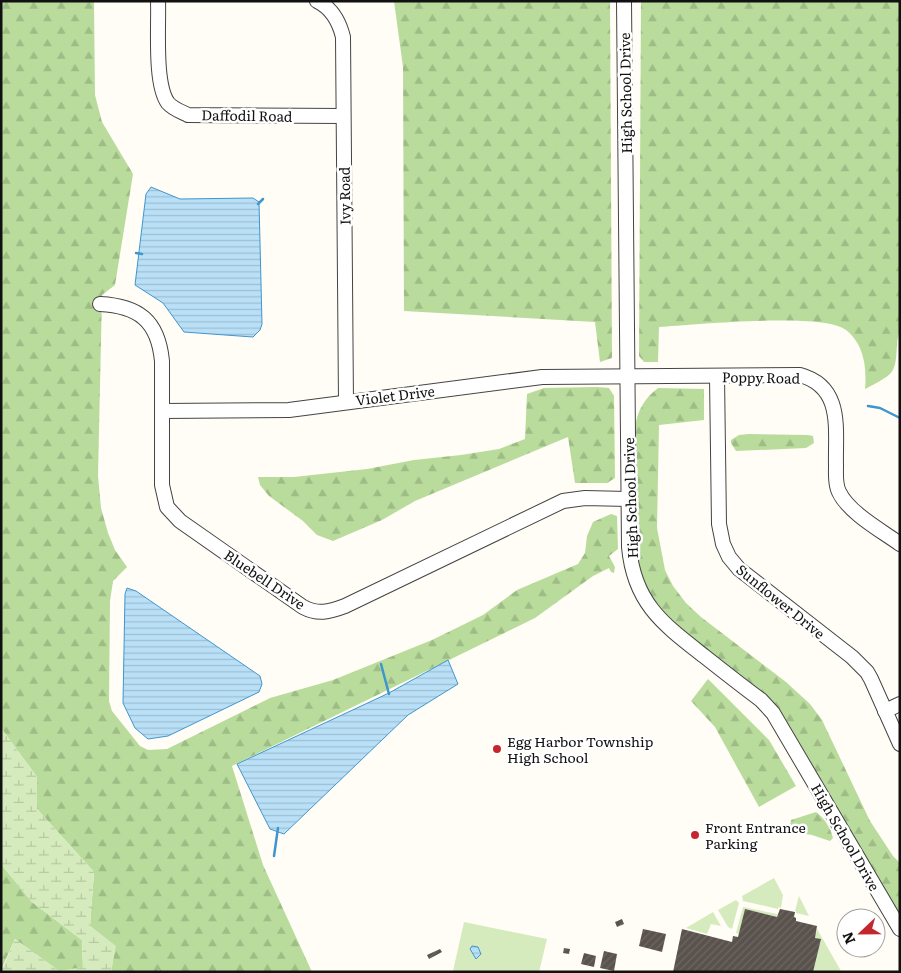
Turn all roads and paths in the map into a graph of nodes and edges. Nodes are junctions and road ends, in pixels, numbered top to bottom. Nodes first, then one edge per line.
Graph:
1 (158, 1) edge
2 (317, 1) edge
3 (624, 1) edge
4 (344, 116) junction
5 (100, 304) dead end
6 (627, 376) junction
7 (717, 376) junction
8 (346, 402) junction
9 (163, 411) junction
10 (628, 498) junction
11 (900, 544) edge
12 (900, 704) edge
13 (885, 710) junction
14 (900, 744) edge
15 (900, 929) edge

1 - 4 street, Daffodil Road
2 - 4 street, Ivy Road
3 - 6 street, High School Drive
4 - 8 street, Ivy Road
5 - 9 street, Bluebell Drive
6 - 7 street, Poppy Road
6 - 8 street, Violet Drive
6 - 10 street, High School Drive
7 - 11 street, Poppy Road
7 - 13 street, Sunflower Drive
8 - 9 street, Violet Drive
9 - 10 street, Bluebell Drive
10 - 15 street, High School Drive
12 - 13 street
13 - 14 street, Sunflower Drive

